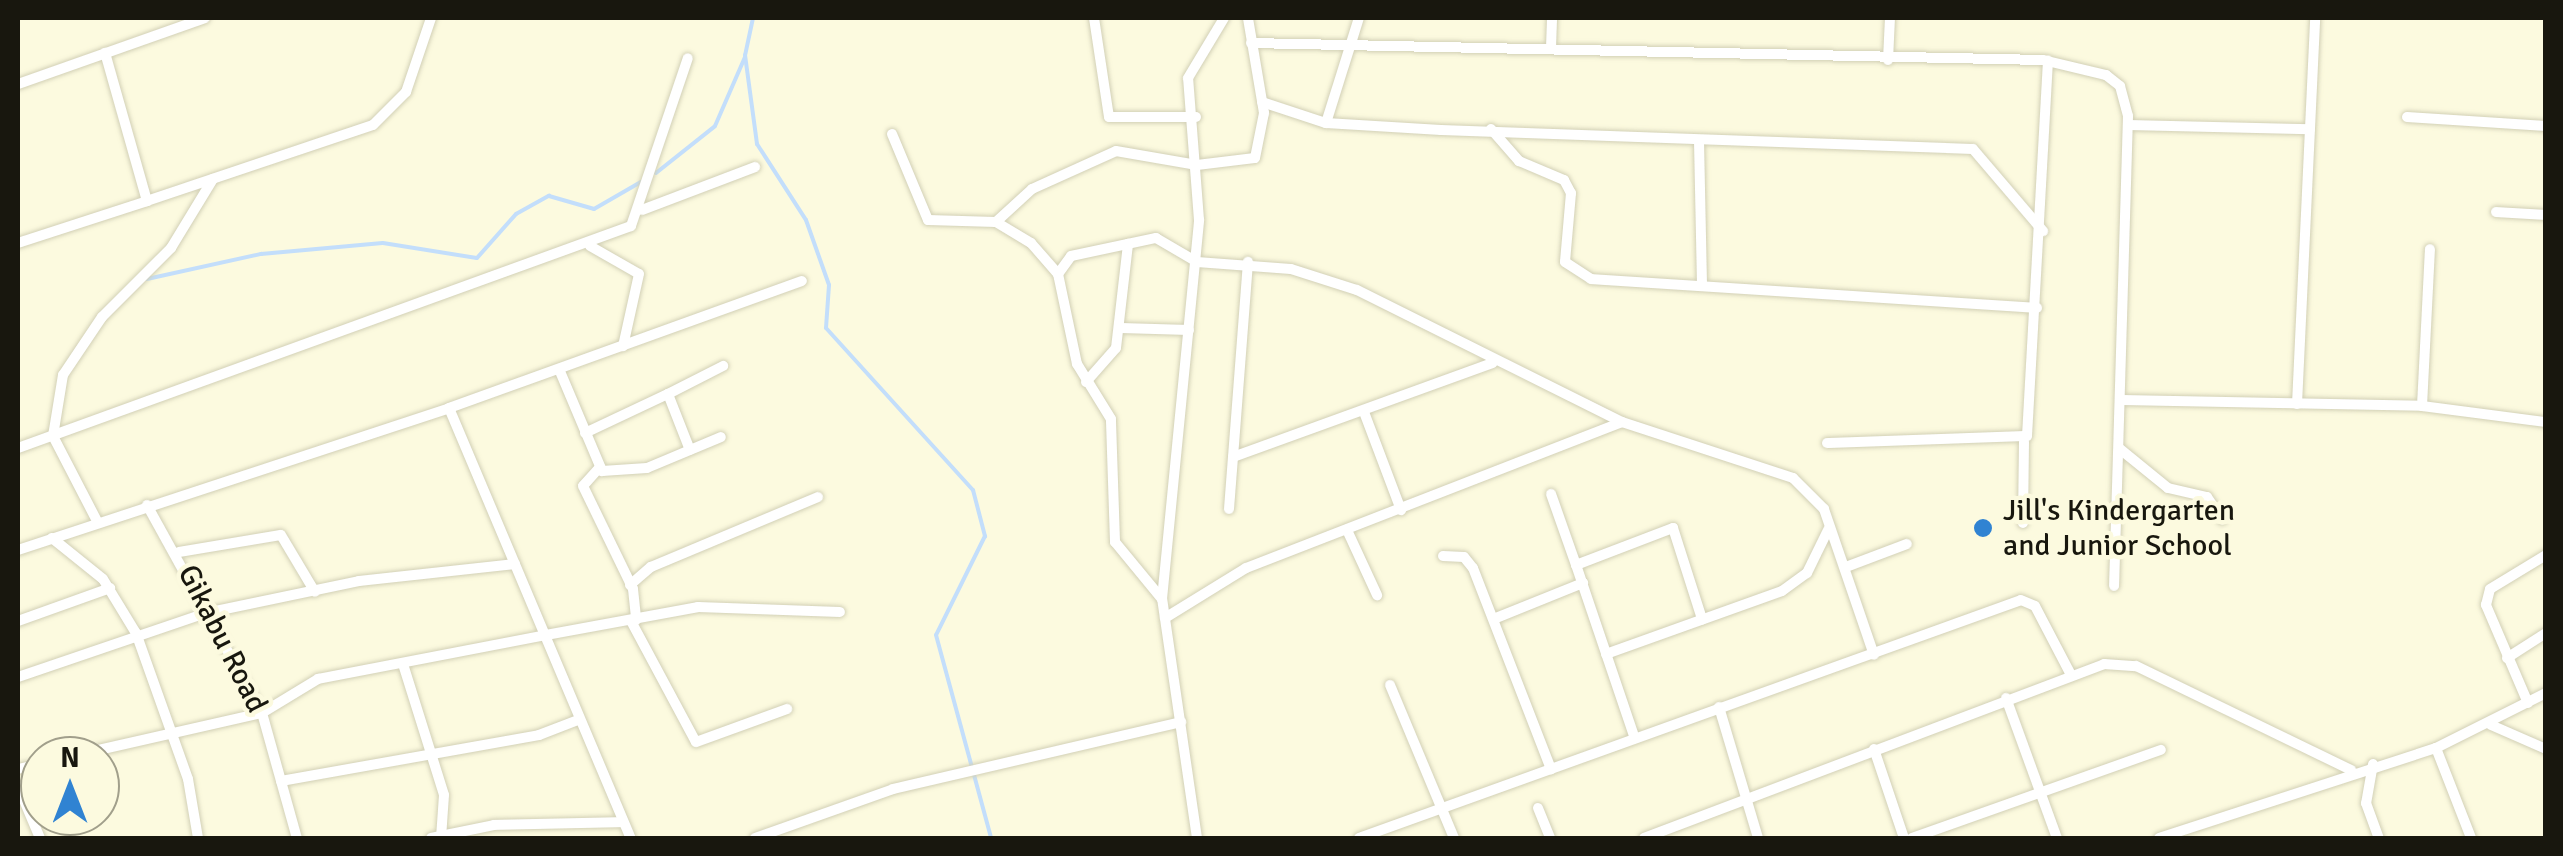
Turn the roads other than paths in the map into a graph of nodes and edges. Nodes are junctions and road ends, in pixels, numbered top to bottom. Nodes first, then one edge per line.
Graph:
1 (205, 18) edge
2 (432, 18) edge
3 (1094, 18) edge
4 (1248, 18) edge
5 (1360, 18) edge
6 (1552, 18) edge
7 (1890, 18) edge
8 (2315, 18) edge
9 (1221, 19) edge
10 (1352, 42) junction
11 (1250, 43) junction
12 (1551, 48) junction
13 (106, 53) junction
14 (688, 58) dead end
15 (1888, 60) junction
16 (2048, 61) junction
17 (18, 84) edge
18 (1262, 102) junction
19 (1196, 117) junction
20 (2407, 118) dead end
21 (1326, 122) junction
22 (2128, 124) junction
23 (2546, 126) edge
24 (1491, 129) junction
25 (2310, 129) junction
26 (892, 134) dead end
27 (1700, 141) junction
28 (755, 166) dead end
29 (1197, 166) junction
30 (213, 179) junction
31 (147, 201) junction
32 (642, 210) junction
33 (2496, 212) dead end
34 (2546, 215) edge
35 (996, 222) junction
36 (2043, 231) junction
37 (18, 243) edge
38 (1128, 244) junction
39 (590, 246) junction
40 (2430, 249) dead end
41 (1197, 262) junction
42 (1248, 262) junction
43 (1058, 274) junction
44 (802, 281) dead end
45 (1702, 286) junction
46 (2037, 308) junction
47 (1121, 328) junction
48 (1189, 330) junction
49 (623, 346) junction
50 (1492, 363) junction
51 (723, 366) dead end
52 (559, 369) junction
53 (1086, 382) junction
54 (668, 394) junction
55 (2122, 400) junction
56 (2297, 404) junction
57 (2422, 406) junction
58 (449, 408) junction
59 (1364, 412) junction
60 (1622, 422) junction
61 (2546, 422) edge
62 (585, 433) junction
63 (53, 436) junction
64 (722, 437) dead end
65 (2024, 442) junction
66 (1826, 443) dead end
67 (18, 448) edge
68 (690, 450) junction
69 (2120, 450) junction
70 (1233, 457) junction
71 (600, 467) junction
72 (1551, 494) dead end
73 (818, 498) dead end
74 (146, 505) junction
75 (1229, 509) dead end
76 (1401, 510) junction
77 (2222, 519) dead end
78 (97, 520) junction
79 (2023, 523) dead end
80 (1348, 530) junction
81 (1828, 530) junction
82 (52, 538) junction
83 (1907, 544) dead end
84 (18, 550) edge
85 (178, 552) junction
86 (2546, 555) edge
87 (1443, 556) dead end
88 (515, 564) junction
89 (1576, 565) junction
90 (1846, 566) junction
91 (1583, 583) junction
92 (630, 585) junction
93 (2114, 586) dead end
94 (110, 588) junction
95 (315, 592) junction
96 (1377, 596) dead end
97 (1162, 599) junction
98 (840, 612) dead end
99 (206, 613) junction
100 (1165, 618) junction
101 (1496, 618) junction
102 (1702, 618) junction
103 (18, 621) edge
104 (634, 621) junction
105 (136, 633) junction
106 (2546, 634) edge
107 (546, 635) junction
108 (1606, 654) junction
109 (1874, 655) junction
110 (2507, 658) junction
111 (403, 664) junction
112 (2070, 673) junction
113 (18, 677) edge
114 (1390, 686) dead end
115 (2546, 694) edge
116 (2006, 698) junction
117 (2528, 703) junction
118 (1719, 707) junction
119 (787, 709) dead end
120 (262, 713) junction
121 (576, 720) junction
122 (1181, 722) junction
123 (2491, 725) junction
124 (174, 736) junction
125 (1634, 736) junction
126 (120, 747) edge
127 (430, 748) junction
128 (2436, 748) junction
129 (1874, 749) junction
130 (2546, 749) edge
131 (2161, 750) dead end
132 (2374, 764) junction
133 (1551, 769) junction
134 (2350, 770) junction
135 (281, 781) junction
136 (18, 786) edge
137 (2039, 791) junction
138 (1746, 800) junction
139 (1538, 808) dead end
140 (1443, 810) junction
141 (624, 822) junction
142 (438, 837) edge
143 (40, 838) edge
144 (198, 838) edge
145 (297, 838) edge
146 (631, 838) edge
147 (755, 838) edge
148 (1197, 838) edge
149 (1359, 838) edge
150 (1454, 838) edge
151 (1550, 838) edge
152 (1644, 838) edge
153 (1758, 838) edge
154 (1904, 838) edge
155 (1912, 838) edge
156 (2057, 838) edge
157 (2159, 838) edge
158 (2379, 838) edge
159 (2470, 838) edge

1 - 13 street
2 - 30 street
3 - 19 street
4 - 11 street
5 - 10 street
6 - 12 street
7 - 15 street
8 - 25 street
9 - 19 street
10 - 11 street
10 - 12 street
10 - 21 street
11 - 18 street
12 - 15 street
13 - 17 street
13 - 31 street
14 - 32 street
15 - 16 street
16 - 22 street
16 - 36 street
18 - 21 street
18 - 29 street
19 - 29 street
20 - 23 street
21 - 24 street
22 - 25 street
22 - 55 street
24 - 27 street
24 - 45 street
25 - 56 street
26 - 35 street
27 - 36 street
27 - 45 street
28 - 32 street
29 - 35 street
29 - 41 street
30 - 31 street
30 - 63 street
31 - 37 street
32 - 39 street
33 - 34 street
35 - 43 street
36 - 46 street
38 - 41 street
38 - 43 street
38 - 47 street
39 - 49 street
39 - 63 street
40 - 57 street
41 - 42 street
41 - 48 street
42 - 50 street
42 - 70 street
43 - 53 street
44 - 49 street
45 - 46 street
46 - 65 street
47 - 48 street
47 - 53 street
48 - 97 street
49 - 52 street
50 - 59 street
50 - 60 street
51 - 54 street
52 - 58 street
52 - 62 street
53 - 97 street
54 - 62 street
54 - 68 street
55 - 56 street
55 - 69 street
56 - 57 street
57 - 61 street
58 - 74 street
58 - 88 street
59 - 70 street
59 - 76 street
60 - 76 street
60 - 81 street
62 - 71 street
63 - 67 street
63 - 78 street
64 - 68 street
65 - 66 street
65 - 79 street
68 - 71 street
69 - 77 street
69 - 93 street
70 - 75 street
71 - 92 street
72 - 89 street
73 - 92 street
74 - 78 street
74 - 85 street, Gikabu Road
76 - 80 street
78 - 82 street
80 - 96 street
80 - 100 street
81 - 90 street
81 - 102 street
82 - 84 street
82 - 94 street
83 - 90 street
85 - 95 street
85 - 99 street, Gikabu Road
86 - 110 street
87 - 101 street
88 - 95 street
88 - 107 street
89 - 91 street
89 - 102 street
90 - 109 street
91 - 101 street
91 - 108 street
92 - 104 street
94 - 103 street
94 - 105 street
95 - 99 street
97 - 100 street
98 - 104 street
99 - 105 street
99 - 120 street, Gikabu Road
100 - 122 street
101 - 133 street
102 - 108 street
104 - 107 street
104 - 119 street
105 - 113 street
105 - 124 street
106 - 110 street
107 - 111 street
107 - 121 street
108 - 125 street
109 - 112 street
109 - 118 street
110 - 117 street
111 - 120 street
111 - 127 street
112 - 116 street
112 - 134 street
114 - 140 street
115 - 117 street
116 - 129 street
116 - 137 street
117 - 123 street
118 - 125 street
118 - 138 street
120 - 124 street
120 - 135 street, Gikabu Road
121 - 127 street
121 - 141 street
122 - 147 street
122 - 148 street
123 - 128 street
123 - 130 street
124 - 126 street
124 - 144 street
125 - 133 street
127 - 135 street
127 - 142 street
128 - 132 street
128 - 159 street
129 - 138 street
129 - 154 street
131 - 137 street
132 - 134 street
132 - 158 street
133 - 140 street
134 - 157 street
135 - 145 street, Gikabu Road
136 - 143 street
137 - 155 street
137 - 156 street
138 - 152 street
138 - 153 street
139 - 151 street
140 - 149 street
140 - 150 street
141 - 142 street
141 - 146 street

